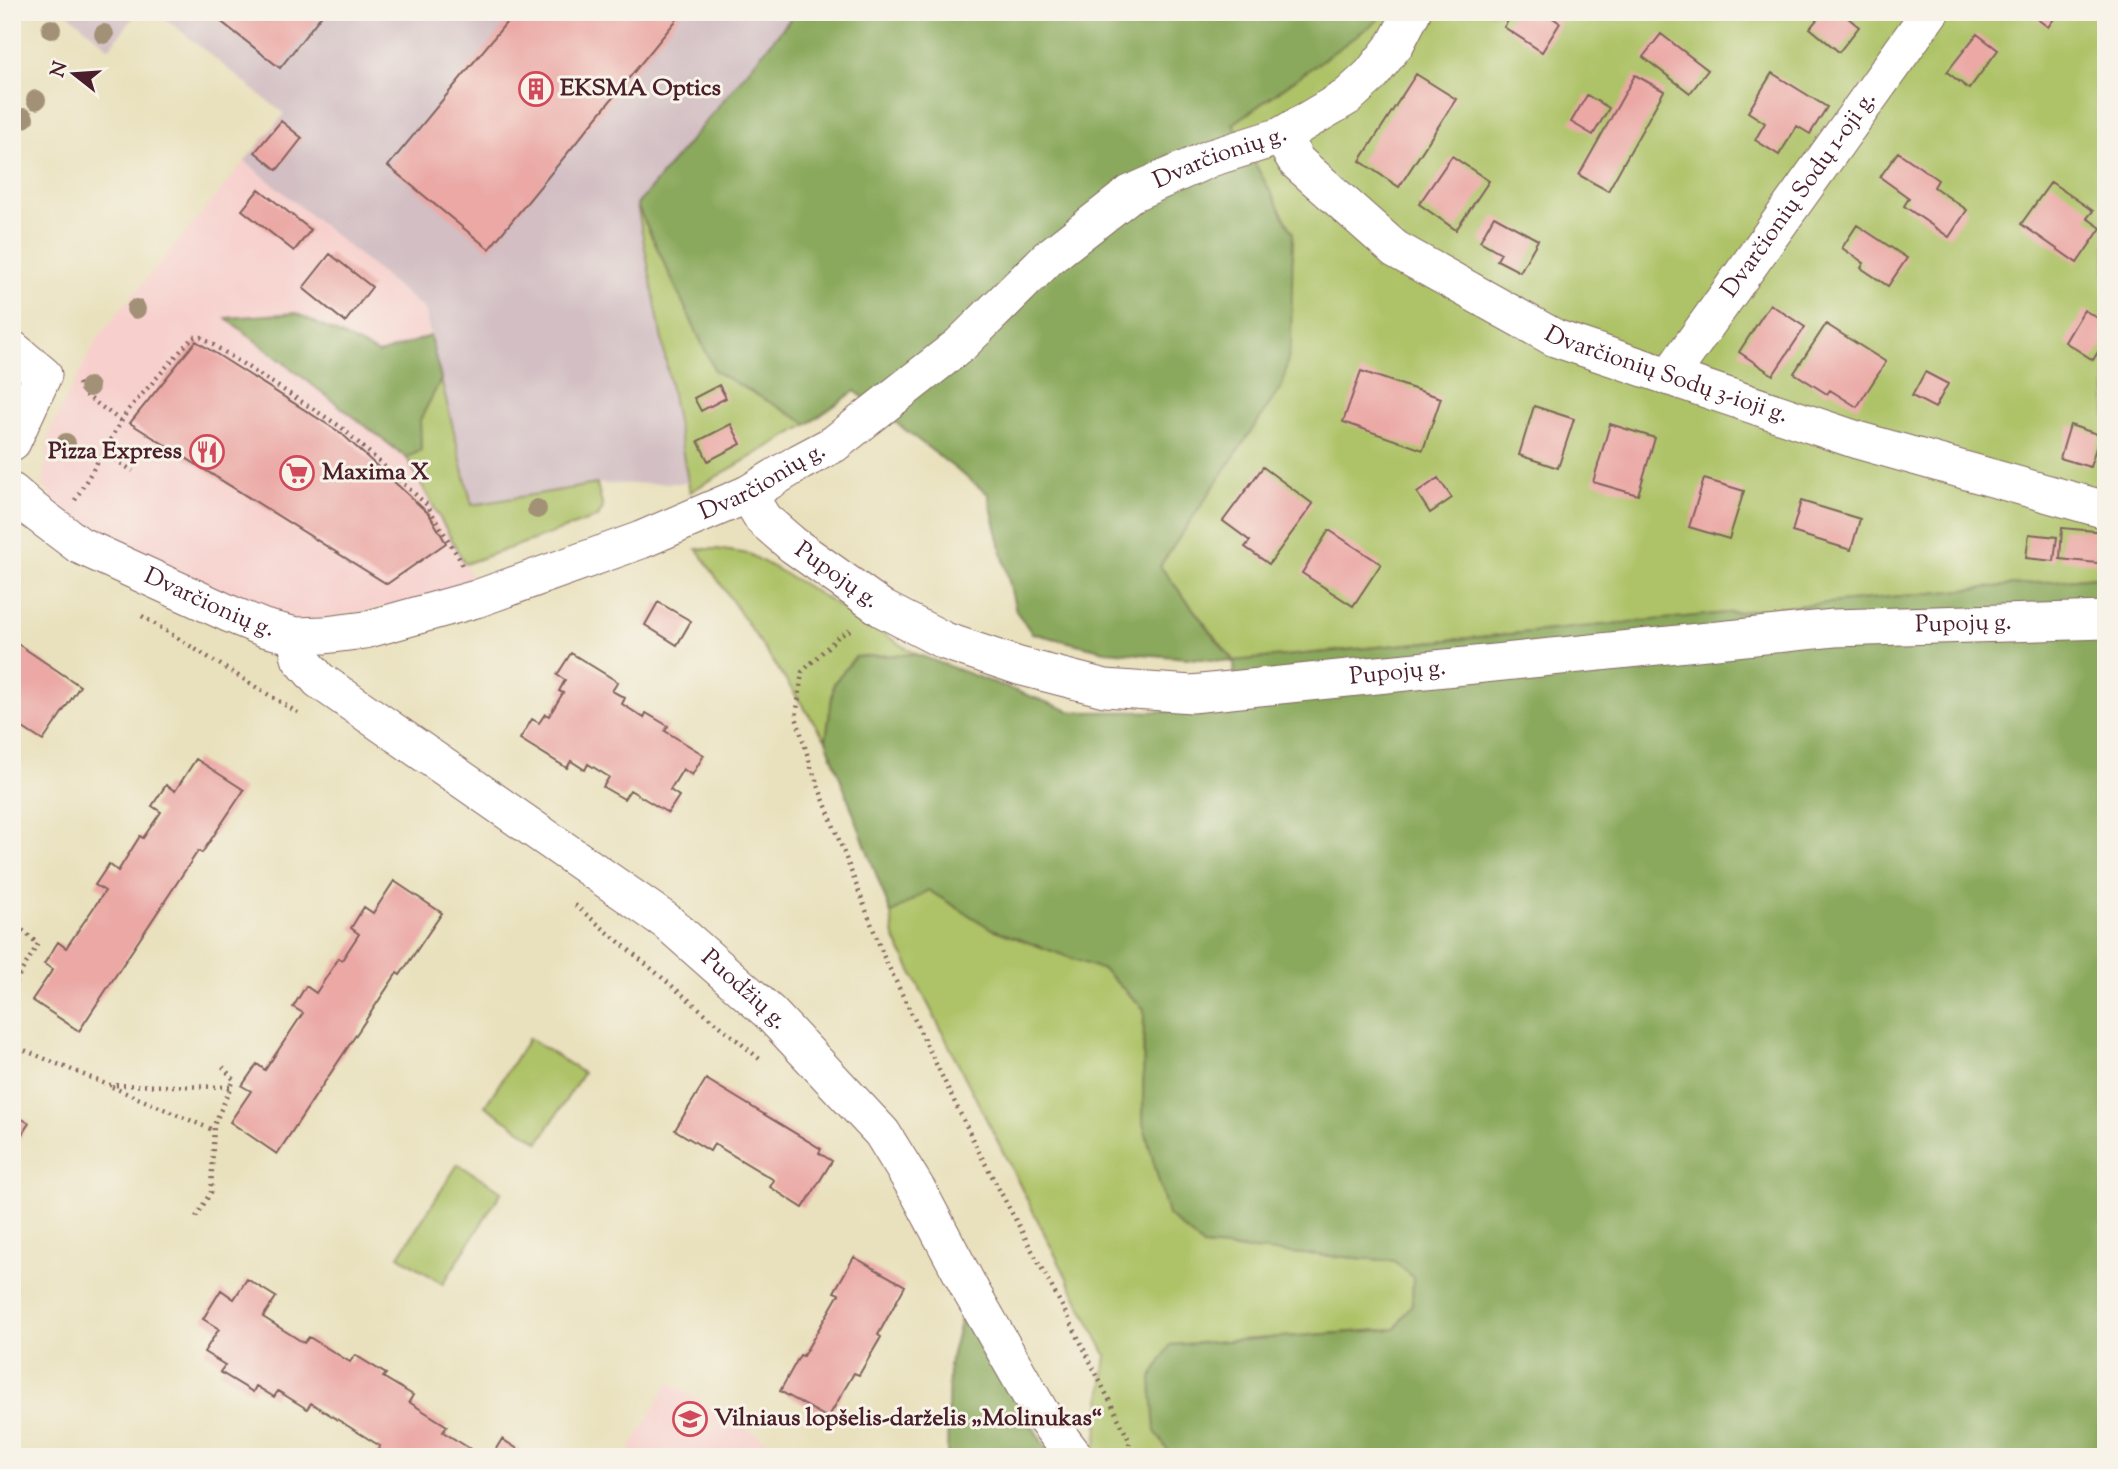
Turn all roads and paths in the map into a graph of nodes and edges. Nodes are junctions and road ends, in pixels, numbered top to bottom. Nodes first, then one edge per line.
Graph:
1 (1412, 12) edge
2 (1930, 12) edge
3 (1282, 136) junction
4 (12, 349) edge
5 (58, 374) junction
6 (1669, 377) junction
7 (121, 421) junction
8 (12, 442) edge
9 (103, 452) junction
10 (133, 471) dead end
11 (12, 492) edge
12 (748, 494) junction
13 (2106, 510) edge
14 (58, 529) junction
15 (476, 599) junction
16 (883, 609) junction
17 (134, 612) dead end
18 (2106, 620) edge
19 (296, 636) junction
20 (307, 718) dead end
21 (574, 905) dead end
22 (12, 921) edge
23 (12, 987) edge
24 (12, 1045) edge
25 (768, 1066) dead end
26 (223, 1067) dead end
27 (108, 1085) junction
28 (230, 1087) junction
29 (213, 1130) junction
30 (197, 1217) dead end
31 (1076, 1457) edge
32 (1125, 1457) edge

1 - 3 street, Dvarčionių g.
2 - 6 street, Dvarčionių Sodų 1-oji g.
3 - 6 street, Dvarčionių Sodų 3-ioji g.
3 - 12 street, Dvarčionių g.
4 - 5 street
5 - 7 path
5 - 8 street
6 - 13 street, Dvarčionių Sodų 3-ioji g.
7 - 9 path
7 - 15 path
9 - 10 path
9 - 14 path
11 - 14 street, Dvarčionių g.
12 - 15 street, Dvarčionių g.
12 - 16 street, Pupojų g.
14 - 19 street, Dvarčionių g.
15 - 19 street, Dvarčionių g.
16 - 18 street, Pupojų g.
16 - 32 path
17 - 20 path
19 - 31 street, Puodžių g.
21 - 25 path
22 - 23 path
24 - 27 path
26 - 28 path
27 - 28 path
27 - 29 path
28 - 29 path
29 - 30 path

